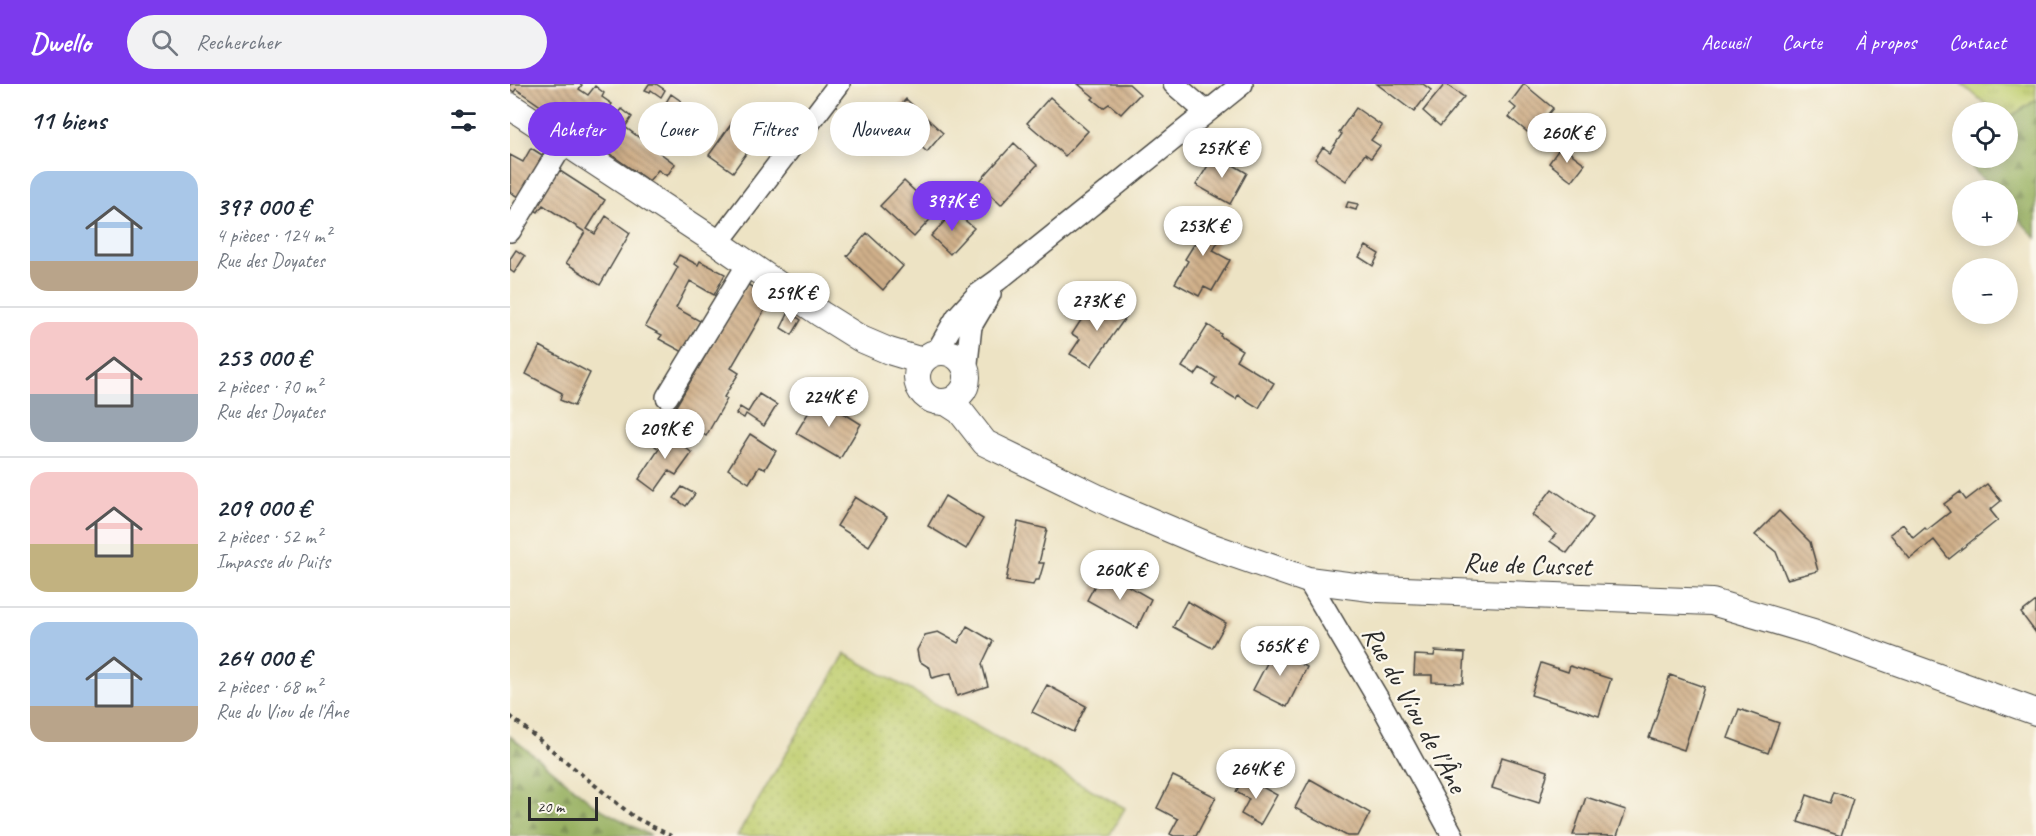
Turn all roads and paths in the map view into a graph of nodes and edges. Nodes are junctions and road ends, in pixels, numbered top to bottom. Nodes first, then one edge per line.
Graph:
1 (839, 84) edge
2 (1174, 84) edge
3 (1242, 84) edge
4 (510, 106) edge
5 (1206, 112) junction
6 (528, 118) edge
7 (556, 156) edge
8 (585, 156) edge
9 (510, 231) edge
10 (718, 243) junction
11 (748, 264) junction
12 (998, 280) junction
13 (925, 366) junction
14 (966, 377) junction
15 (667, 397) dead end
16 (946, 402) junction
17 (1022, 461) junction
18 (1308, 580) junction
19 (2036, 712) edge
20 (510, 716) edge
21 (671, 836) edge
22 (1453, 836) edge

1 - 10 street
2 - 5 street
3 - 5 street
4 - 6 street
5 - 12 street
7 - 9 street
8 - 10 street
10 - 11 street
11 - 13 street
11 - 15 street
12 - 13 street
12 - 14 street
13 - 14 street
13 - 16 street
14 - 16 street
14 - 17 street, Rue de Cusset
16 - 17 street, Rue de Cusset
17 - 18 street, Rue de Cusset
18 - 19 street, Rue de Cusset
18 - 22 street, Rue du Viou de l'Âne
20 - 21 path

